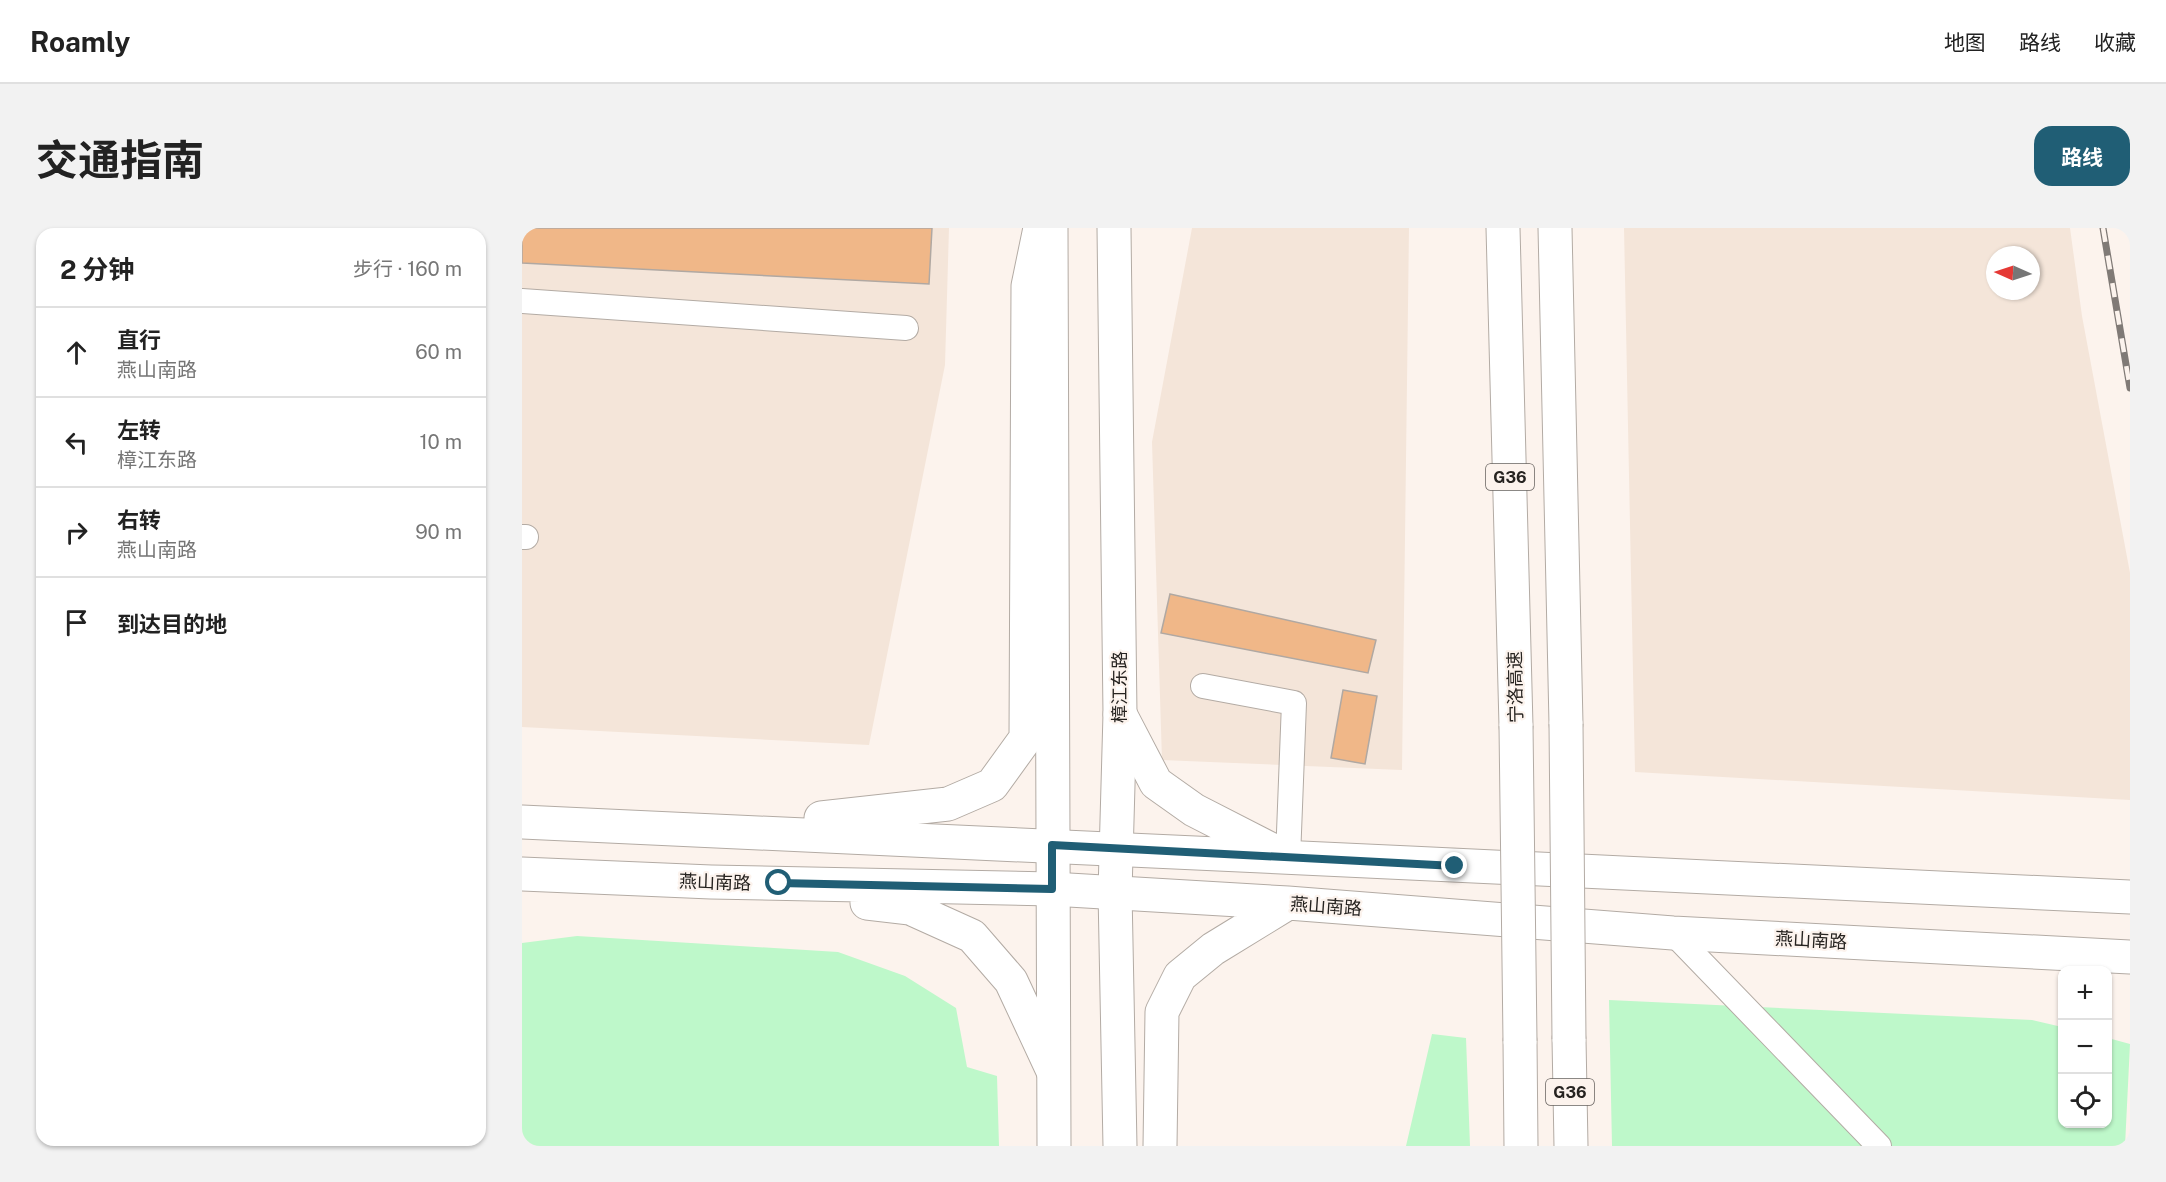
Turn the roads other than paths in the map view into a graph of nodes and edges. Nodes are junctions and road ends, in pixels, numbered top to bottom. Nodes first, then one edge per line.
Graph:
1 (1040, 228) edge
2 (1051, 228) edge
3 (1114, 228) edge
4 (1503, 228) edge
5 (1555, 228) edge
6 (522, 301) edge
7 (906, 328) dead end
8 (1203, 686) dead end
9 (1120, 714) junction
10 (522, 822) edge
11 (715, 829) junction
12 (1052, 845) junction
13 (1116, 846) junction
14 (1288, 858) junction
15 (522, 874) edge
16 (711, 882) junction
17 (1052, 889) junction
18 (1115, 892) junction
19 (2130, 897) edge
20 (1288, 903) junction
21 (1673, 933) junction
22 (2130, 957) edge
23 (1053, 1071) junction
24 (1054, 1146) edge
25 (1120, 1146) edge
26 (1160, 1146) edge
27 (1521, 1146) edge
28 (1571, 1146) edge
29 (1879, 1146) edge

1 - 11 main road
2 - 12 main road
3 - 9 main road, 樟江东路
4 - 27 main road, 宁洛高速 / G36, bridge
5 - 28 main road, G36, bridge
6 - 7 street
8 - 14 street
9 - 13 main road, 樟江东路
9 - 14 main road
10 - 11 main road
11 - 12 main road
12 - 13 main road
12 - 17 main road
13 - 14 main road
13 - 18 main road, 樟江东路
14 - 19 main road
15 - 16 main road, 燕山南路
16 - 17 main road, 燕山南路
16 - 23 main road
17 - 18 main road, 燕山南路
17 - 23 main road
18 - 20 main road, 燕山南路
18 - 25 main road, 樟江东路
20 - 21 main road, 燕山南路
20 - 26 main road
21 - 22 main road, 燕山南路
21 - 29 street
23 - 24 main road

